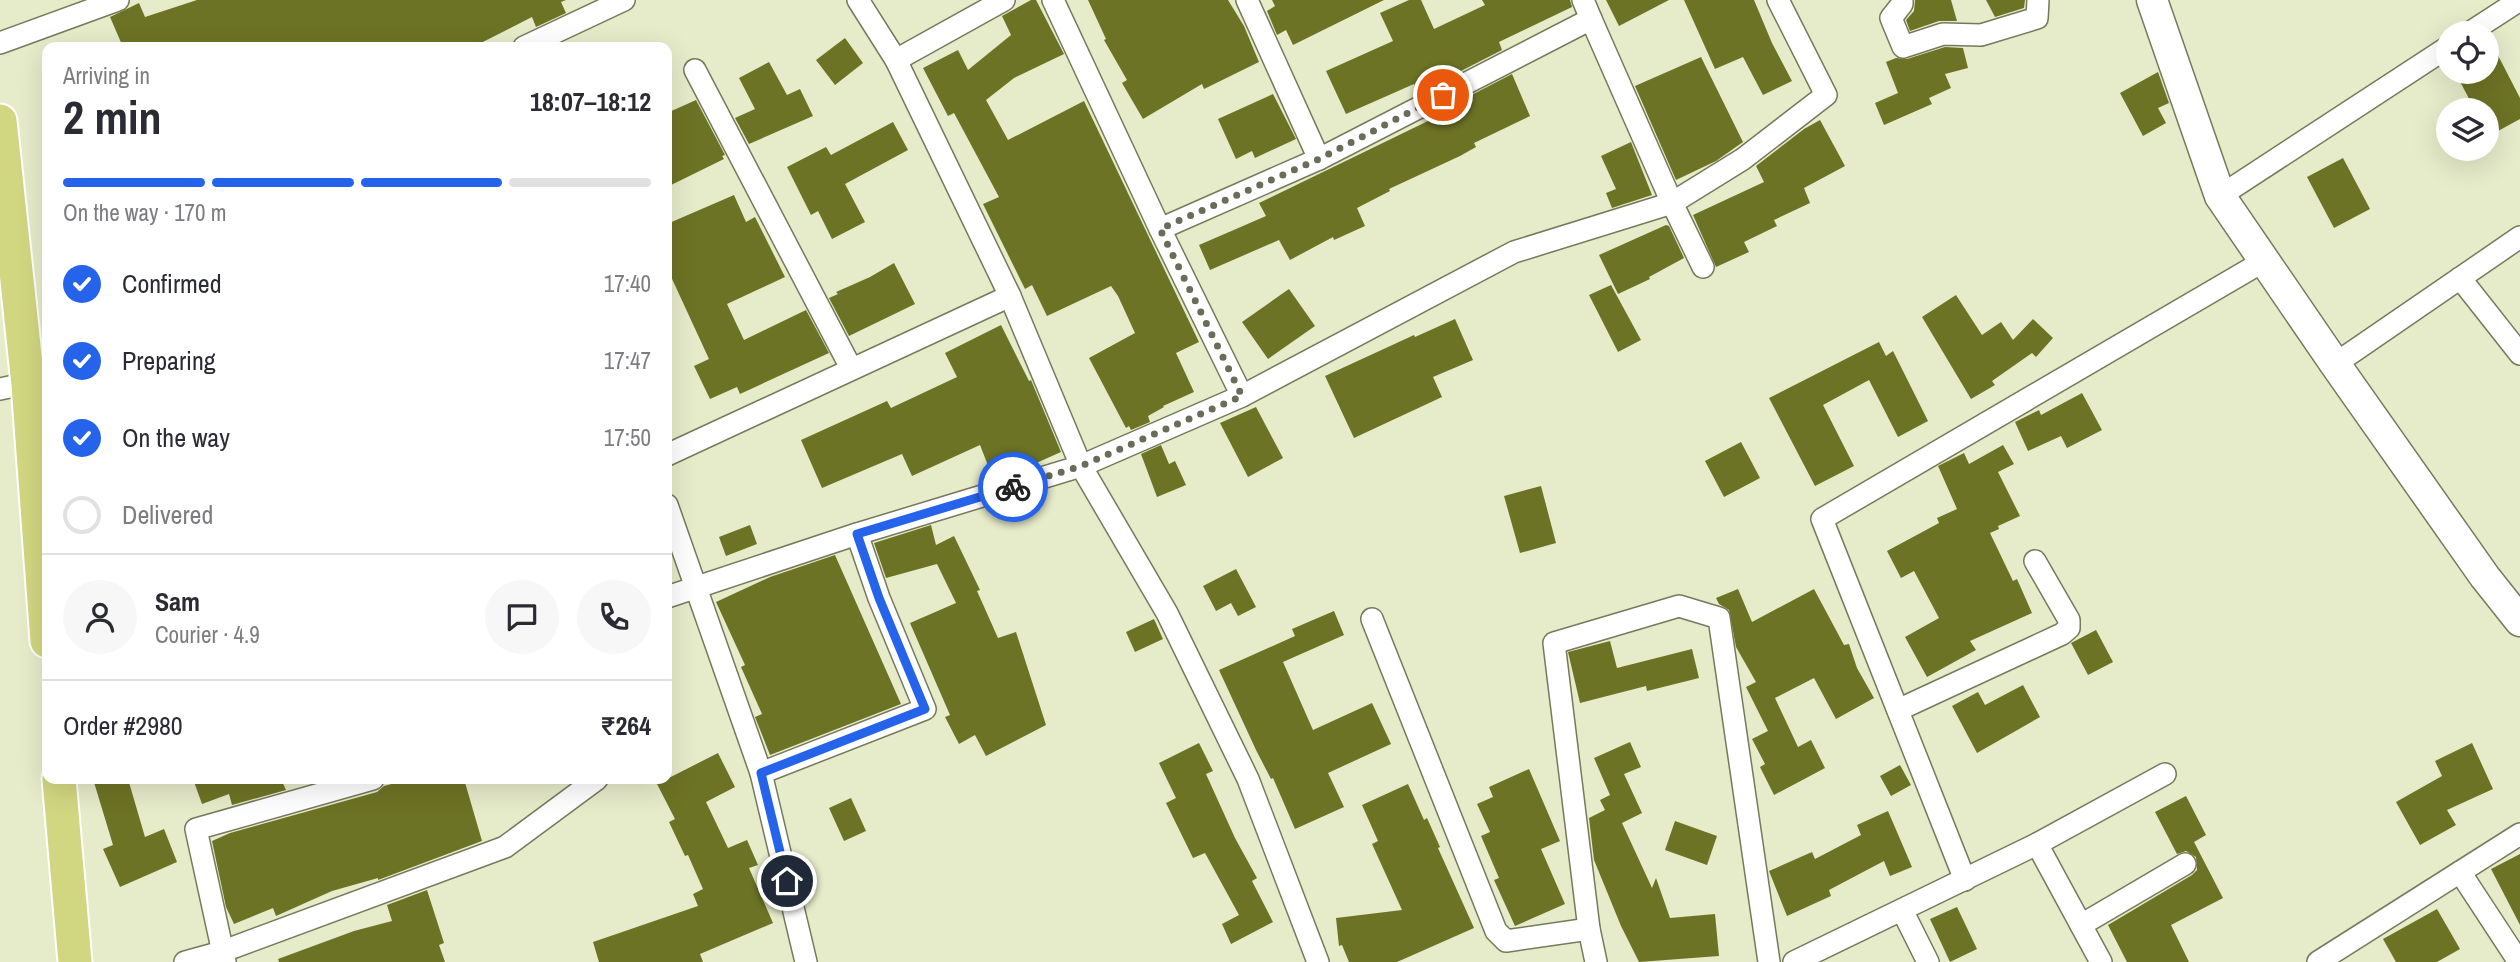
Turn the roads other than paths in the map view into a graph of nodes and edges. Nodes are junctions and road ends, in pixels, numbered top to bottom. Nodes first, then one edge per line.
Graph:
1 (118, 0) edge
2 (624, 0) edge
3 (858, 0) edge
4 (1004, 0) edge
5 (1054, 0) edge
6 (1247, 0) edge
7 (1779, 0) edge
8 (1902, 0) edge
9 (2038, 0) edge
10 (2152, 0) edge
11 (2520, 0) edge
12 (1587, 9) edge
13 (2488, 21) edge
14 (535, 42) edge
15 (0, 43) edge
16 (2436, 55) edge
17 (896, 60) junction
18 (695, 69) dead end
19 (0, 121) edge
20 (3, 158) edge
21 (1319, 159) junction
22 (2220, 196) junction
23 (1672, 203) junction
24 (1160, 229) junction
25 (2520, 237) edge
26 (2264, 261) junction
27 (1703, 267) dead end
28 (2460, 278) junction
29 (1010, 296) junction
30 (2520, 354) edge
31 (2335, 364) junction
32 (851, 368) junction
33 (25, 384) edge
34 (1242, 396) junction
35 (672, 453) edge
36 (1081, 466) junction
37 (672, 519) edge
38 (857, 534) junction
39 (42, 554) edge
40 (2035, 561) dead end
41 (696, 589) junction
42 (672, 596) edge
43 (1372, 619) dead end
44 (2520, 621) edge
45 (1898, 710) junction
46 (761, 773) junction
47 (2165, 774) dead end
48 (59, 784) edge
49 (355, 784) edge
50 (590, 784) edge
51 (2520, 834) edge
52 (2037, 844) junction
53 (2185, 864) dead end
54 (2460, 872) junction
55 (1965, 880) junction
56 (1902, 910) junction
57 (2081, 925) junction
58 (1589, 929) junction
59 (223, 957) edge
60 (75, 962) edge
61 (185, 962) edge
62 (806, 962) edge
63 (1318, 962) edge
64 (1596, 962) edge
65 (1769, 962) edge
66 (1794, 962) edge
67 (1928, 962) edge
68 (2101, 962) edge
69 (2318, 962) edge
70 (2519, 962) edge

1 - 15 street
2 - 14 street
3 - 17 street
4 - 17 street
5 - 24 street
6 - 21 street
7 - 23 street
8 - 9 street
10 - 22 main road
11 - 13 street
12 - 21 street
12 - 23 street
16 - 22 street
17 - 29 street
18 - 32 street
19 - 20 main road
20 - 33 main road
21 - 24 street
22 - 26 main road
23 - 27 street
23 - 34 street
24 - 34 street
25 - 28 street
26 - 31 main road
26 - 45 street
28 - 30 street
28 - 31 street
29 - 32 street
29 - 36 street
31 - 44 main road
32 - 35 street
33 - 39 main road
34 - 36 street
36 - 38 street
36 - 63 street
37 - 41 street
38 - 41 street
38 - 46 street
40 - 45 street
41 - 42 street
41 - 46 street
43 - 58 street
45 - 55 street
46 - 62 street
47 - 52 street
48 - 60 main road
49 - 59 street
50 - 59 street
51 - 54 street
52 - 55 street
52 - 57 street
53 - 57 street
54 - 69 street
54 - 70 street
55 - 56 street
56 - 66 street
56 - 67 street
57 - 68 street
58 - 64 street
58 - 65 street
59 - 61 street

